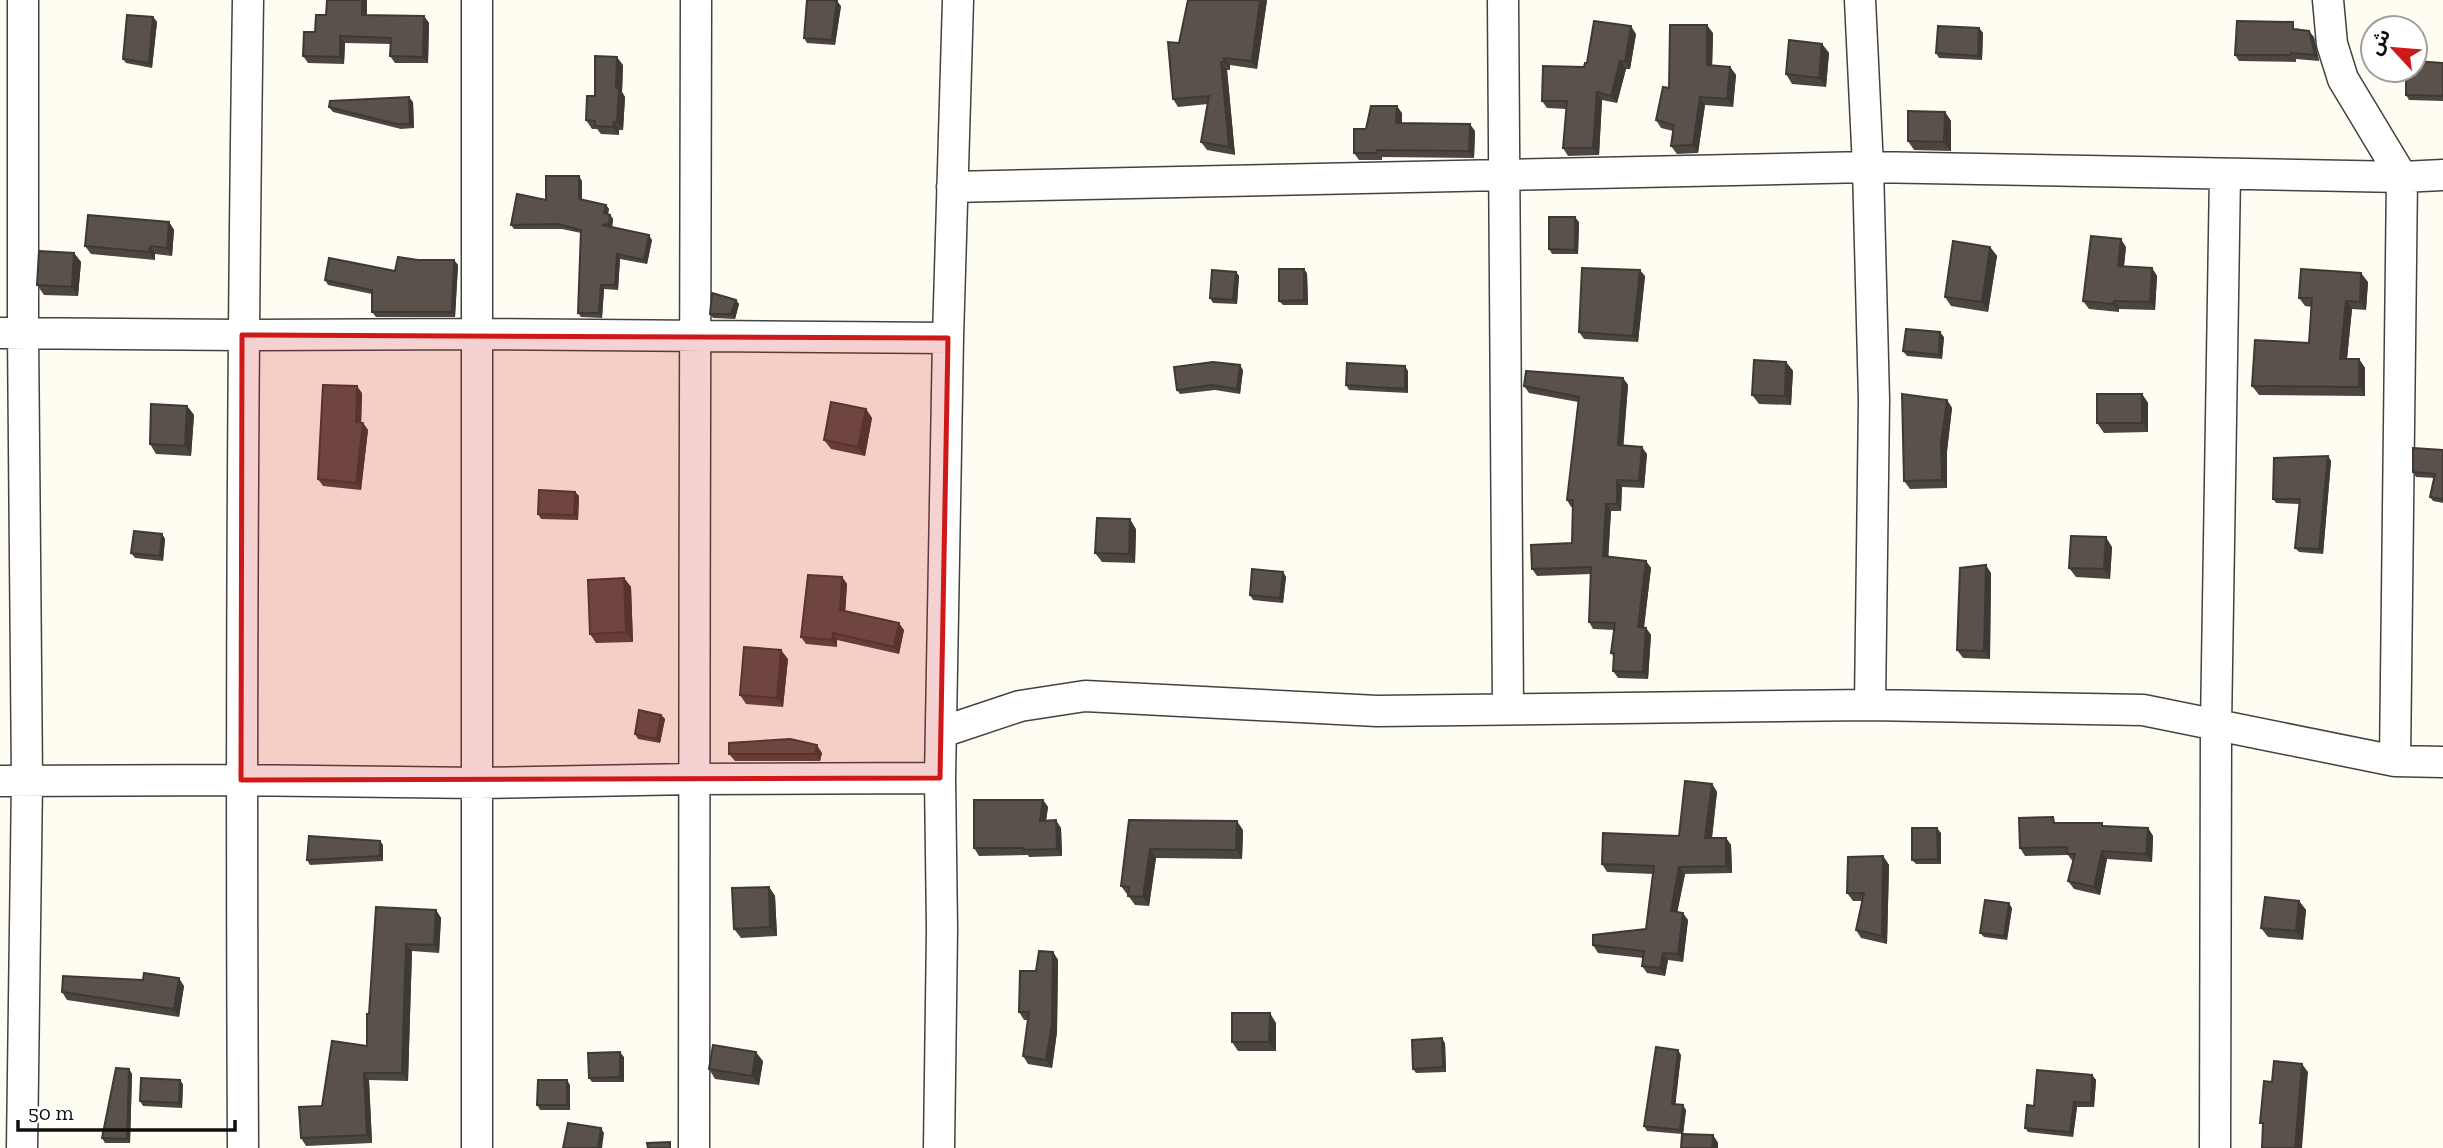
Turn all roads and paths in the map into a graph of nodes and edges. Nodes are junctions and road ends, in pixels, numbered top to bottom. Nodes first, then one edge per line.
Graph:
1 (23, 0) edge
2 (248, 0) edge
3 (477, 0) edge
4 (696, 0) edge
5 (958, 0) edge
6 (1503, 0) edge
7 (1860, 0) edge
8 (2329, 0) edge
9 (1868, 167) junction
10 (2225, 174) junction
11 (2443, 175) edge
12 (1503, 176) junction
13 (2402, 177) junction
14 (952, 187) junction
15 (12, 333) edge
16 (477, 334) junction
17 (242, 335) junction
18 (696, 338) junction
19 (948, 338) junction
20 (1870, 705) junction
21 (1508, 709) junction
22 (2216, 726) junction
23 (942, 732) junction
24 (2395, 761) junction
25 (2443, 762) edge
26 (940, 778) junction
27 (692, 779) junction
28 (241, 780) junction
29 (14, 781) edge
30 (478, 783) junction
31 (22, 1148) edge
32 (243, 1148) edge
33 (477, 1148) edge
34 (695, 1148) edge
35 (939, 1148) edge
36 (2215, 1148) edge

1 - 15 street
2 - 17 street
3 - 16 street
4 - 18 street
5 - 14 street
6 - 12 street
7 - 9 street
8 - 13 street
9 - 10 street
9 - 12 street
9 - 20 street
10 - 13 street
10 - 22 street
11 - 13 street
12 - 14 street
12 - 21 street
13 - 24 street
14 - 19 street
15 - 17 street
15 - 29 street
16 - 17 street
16 - 18 street
16 - 30 street
17 - 28 street
18 - 19 street
18 - 27 street
19 - 23 street
20 - 21 street
20 - 22 street
21 - 23 street
22 - 24 street
22 - 36 street
23 - 26 street
24 - 25 street
26 - 27 street
26 - 35 street
27 - 30 street
27 - 34 street
28 - 29 street
28 - 30 street
28 - 32 street
29 - 31 street
30 - 33 street

